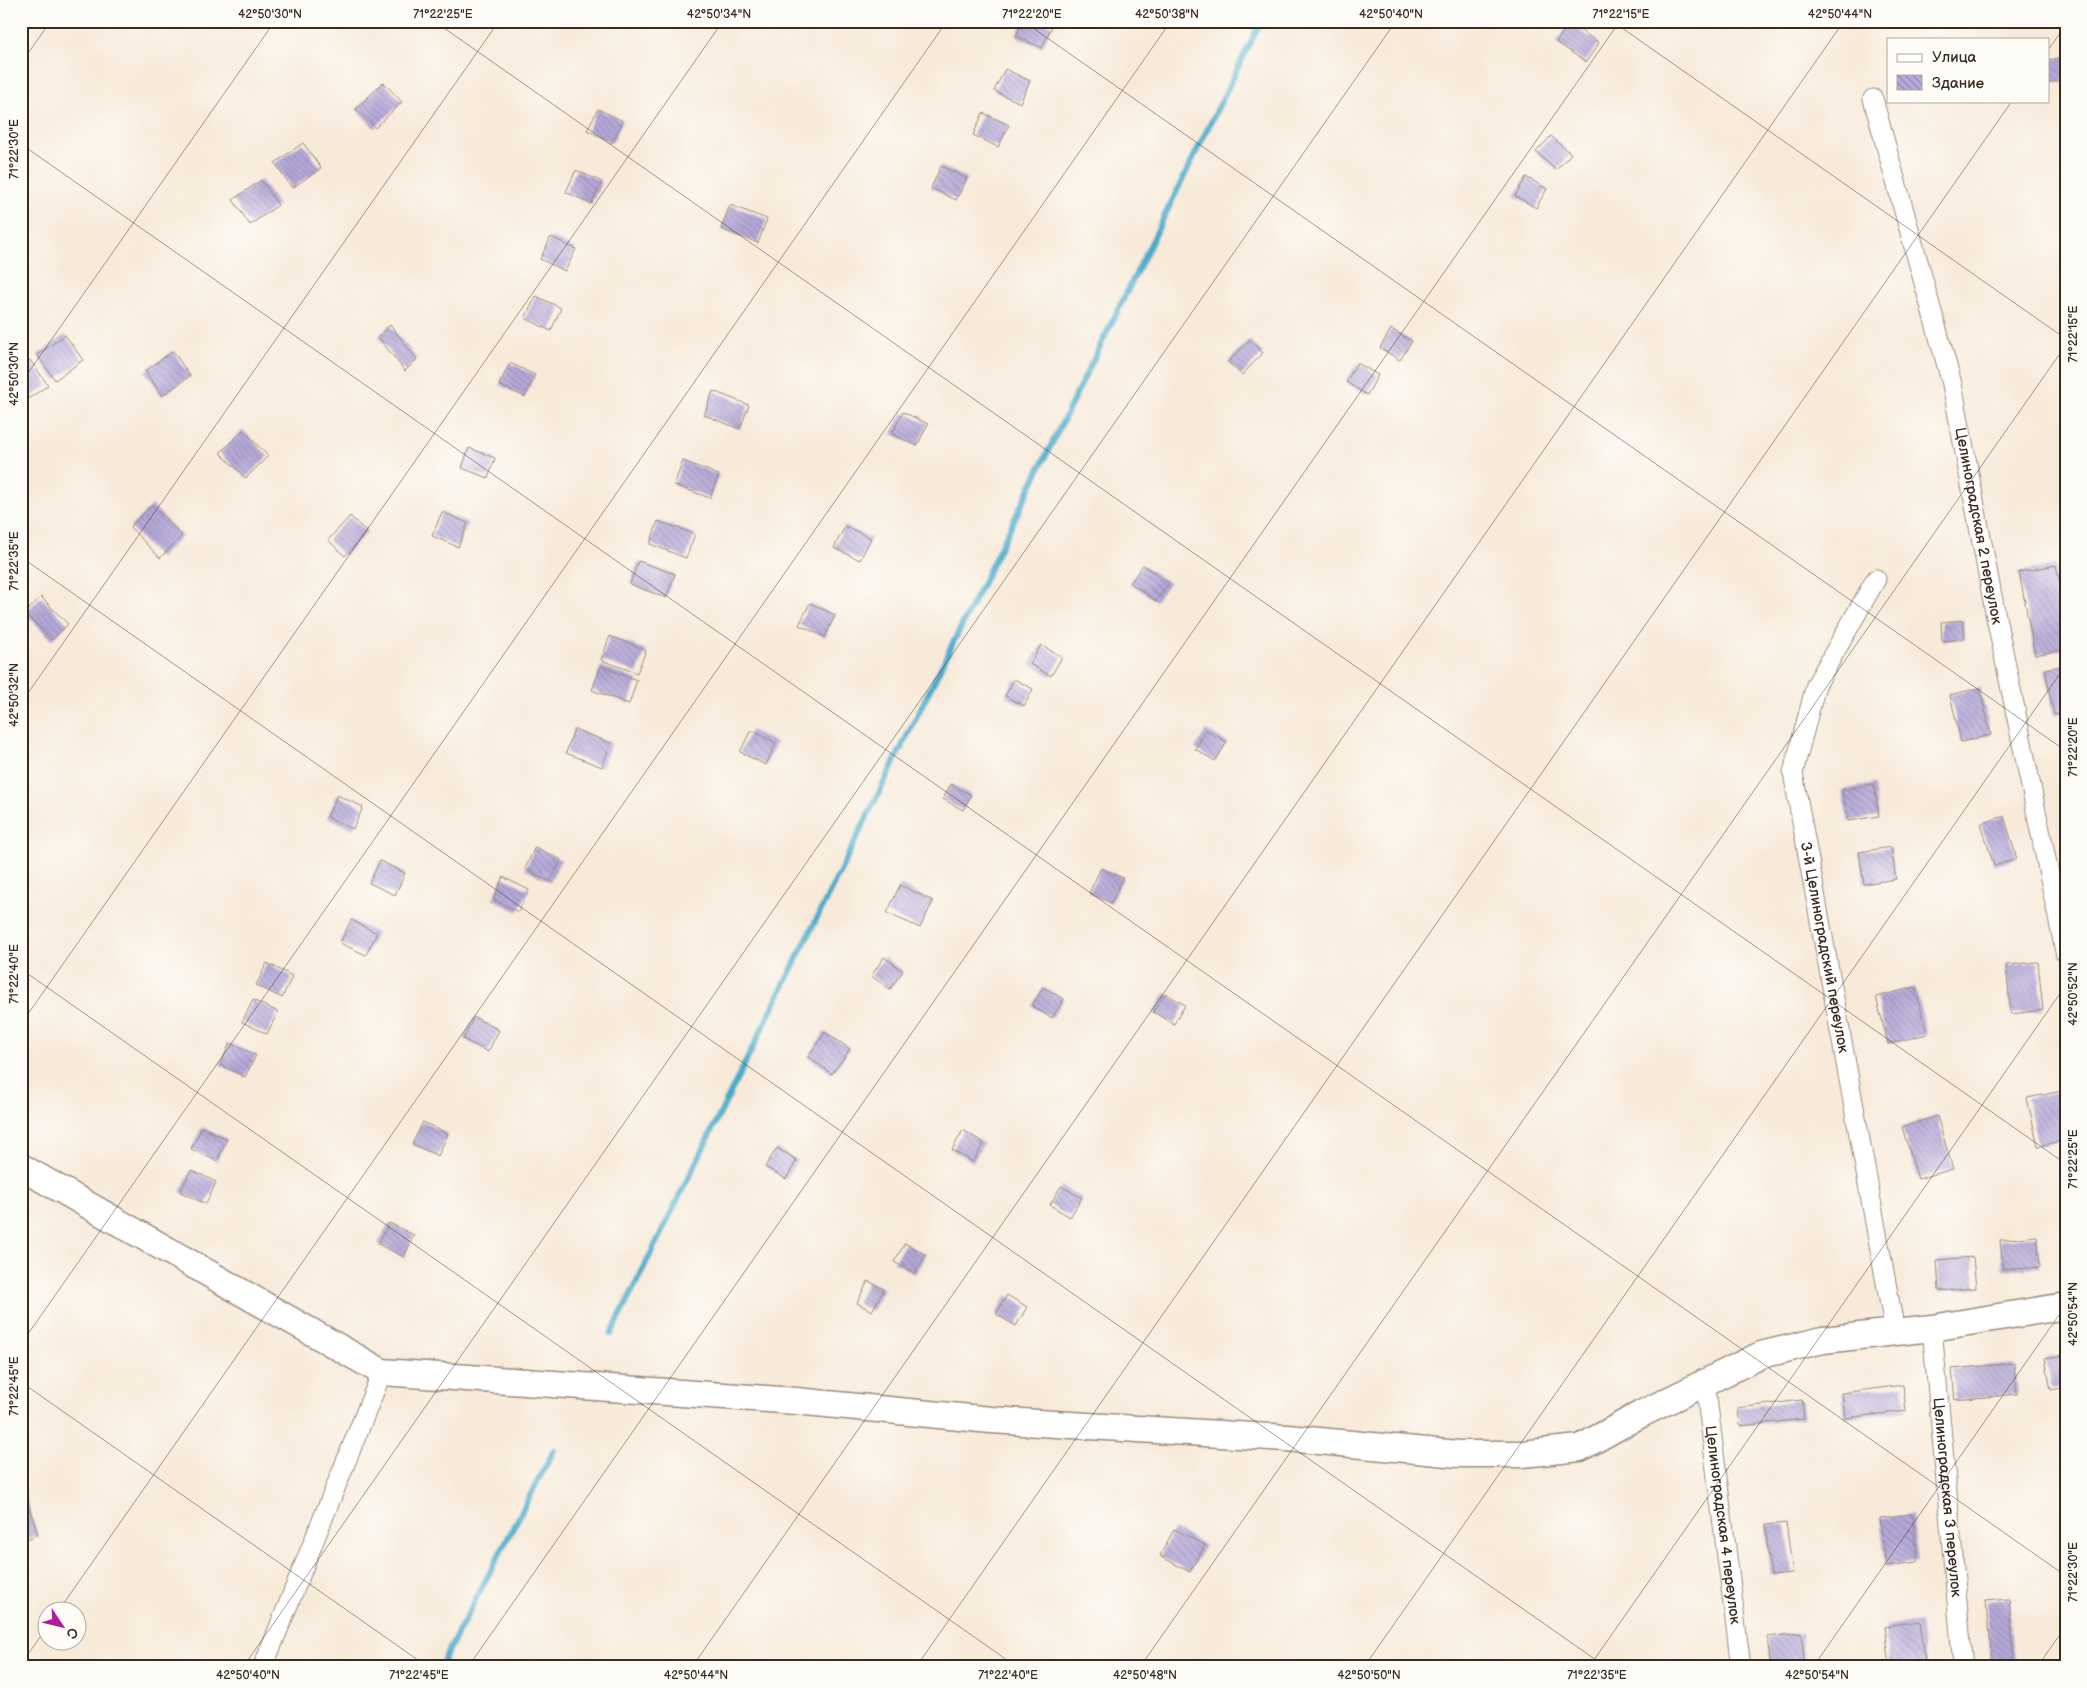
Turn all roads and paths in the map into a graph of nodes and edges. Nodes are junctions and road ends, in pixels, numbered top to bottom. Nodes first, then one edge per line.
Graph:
1 (1873, 99) dead end
2 (1876, 579) dead end
3 (2066, 956) edge
4 (21, 1167) edge
5 (2066, 1306) edge
6 (1932, 1328) junction
7 (1895, 1332) junction
8 (382, 1372) junction
9 (1705, 1382) junction
10 (263, 1667) edge
11 (1741, 1667) edge
12 (1963, 1667) edge

1 - 3 street, Целиноградская 2 переулок
2 - 7 street, 3-й Целиноградский переулок
4 - 8 street
5 - 6 street
6 - 7 street
6 - 12 street, Целиноградская 3 переулок
7 - 9 street
8 - 9 street
8 - 10 street
9 - 11 street, Целиноградская 4 переулок

